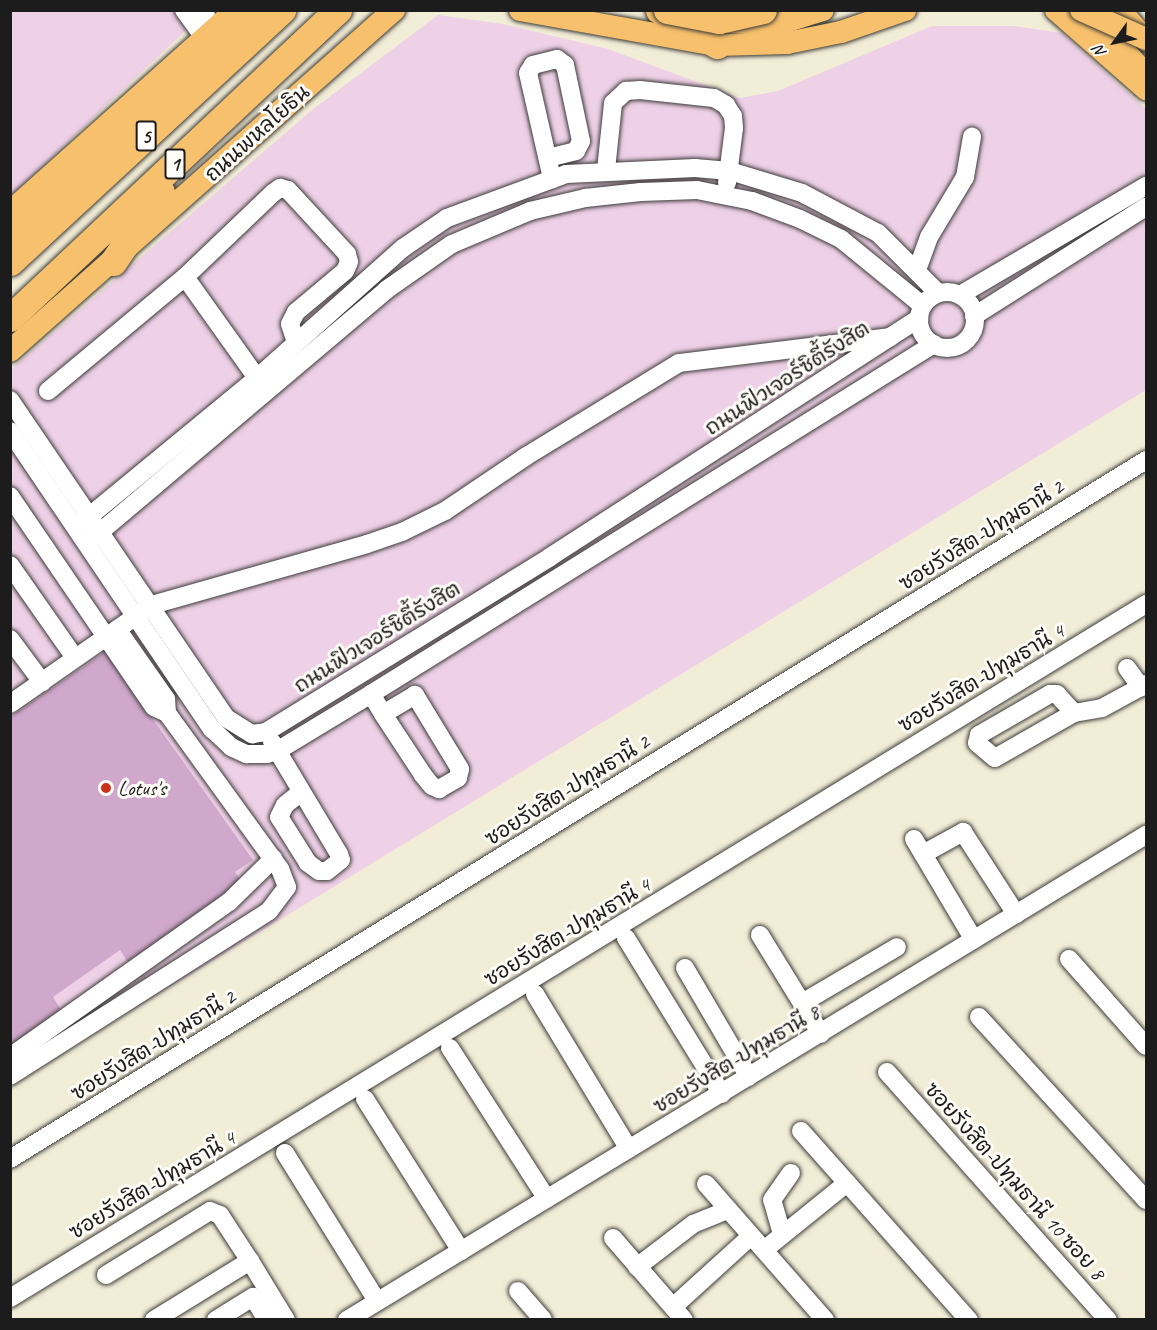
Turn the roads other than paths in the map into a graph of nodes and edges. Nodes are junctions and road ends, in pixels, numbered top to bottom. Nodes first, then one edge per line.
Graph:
1 (184, 10) edge
2 (267, 10) edge
3 (272, 10) edge
4 (282, 10) edge
5 (324, 10) edge
6 (338, 10) edge
7 (355, 10) edge
8 (394, 10) edge
9 (520, 10) edge
10 (659, 10) edge
11 (667, 10) edge
12 (692, 10) edge
13 (763, 10) edge
14 (905, 10) edge
15 (1056, 10) edge
16 (1080, 10) edge
17 (1089, 10) edge
18 (1120, 10) edge
19 (820, 11) edge
20 (217, 21) edge
21 (1146, 39) edge
22 (717, 45) junction
23 (1146, 76) edge
24 (1146, 89) edge
25 (972, 137) dead end
26 (576, 151) junction
27 (548, 158) junction
28 (606, 170) junction
29 (580, 171) junction
30 (730, 171) junction
31 (552, 178) junction
32 (169, 181) junction
33 (1146, 186) edge
34 (725, 196) junction
35 (1146, 207) edge
36 (16, 223) edge
37 (96, 238) junction
38 (10, 251) edge
39 (10, 262) edge
40 (113, 262) junction
41 (917, 270) junction
42 (371, 274) junction
43 (185, 277) junction
44 (386, 290) junction
45 (938, 293) junction
46 (960, 295) junction
47 (10, 301) edge
48 (920, 312) junction
49 (974, 316) junction
50 (10, 318) edge
51 (895, 336) junction
52 (296, 342) junction
53 (934, 344) junction
54 (10, 351) edge
55 (257, 378) junction
56 (48, 391) dead end
57 (10, 400) edge
58 (10, 431) edge
59 (1146, 460) edge
60 (10, 496) edge
61 (83, 522) junction
62 (94, 538) junction
63 (550, 557) junction
64 (10, 565) edge
65 (562, 576) junction
66 (1146, 604) edge
67 (144, 610) junction
68 (111, 633) junction
69 (10, 639) edge
70 (75, 658) junction
71 (1127, 668) dead end
72 (42, 682) junction
73 (1144, 686) edge
74 (371, 694) junction
75 (11, 702) edge
76 (1074, 713) junction
77 (383, 714) junction
78 (266, 732) junction
79 (277, 751) junction
80 (300, 793) dead end
81 (1146, 835) edge
82 (273, 859) junction
83 (1016, 914) junction
84 (760, 935) dead end
85 (626, 938) dead end
86 (974, 940) junction
87 (897, 947) dead end
88 (1069, 959) dead end
89 (685, 968) dead end
90 (535, 994) dead end
91 (802, 1003) junction
92 (979, 1017) dead end
93 (821, 1034) junction
94 (1146, 1046) edge
95 (450, 1048) dead end
96 (10, 1058) edge
97 (887, 1072) dead end
98 (10, 1076) edge
99 (749, 1077) junction
100 (722, 1094) junction
101 (365, 1099) dead end
102 (801, 1131) dead end
103 (629, 1149) junction
104 (285, 1153) dead end
105 (10, 1159) edge
106 (791, 1173) dead end
107 (847, 1183) junction
108 (705, 1184) dead end
109 (547, 1198) junction
110 (1146, 1200) edge
111 (728, 1210) junction
112 (782, 1234) junction
113 (751, 1236) junction
114 (612, 1238) dead end
115 (765, 1250) junction
116 (461, 1251) junction
117 (250, 1261) junction
118 (636, 1267) junction
119 (106, 1275) dead end
120 (518, 1291) dead end
121 (10, 1298) edge
122 (377, 1301) junction
123 (678, 1313) edge
124 (154, 1320) edge
125 (216, 1320) edge
126 (267, 1320) edge
127 (286, 1320) edge
128 (347, 1320) edge
129 (543, 1320) edge
130 (825, 1320) edge
131 (969, 1320) edge
132 (1108, 1320) edge

1 - 20 street
2 - 36 main road
3 - 38 highway, 1
4 - 39 highway, 5
5 - 47 highway, 5
6 - 37 highway, ถนนพหลโยธิน / 1
7 - 32 highway
8 - 40 main road, ถนนพหลโยธิน / 1
9 - 22 main road
10 - 22 highway
11 - 13 highway, bridge
12 - 19 main road
14 - 22 main road
15 - 24 main road
16 - 21 main road, bridge
17 - 23 main road
18 - 21 main road
20 - 36 main road
25 - 41 street
26 - 27 street
26 - 27 street
26 - 29 street
27 - 31 street
28 - 29 street
28 - 30 street
28 - 30 street
29 - 31 street
30 - 34 street
30 - 41 street
31 - 42 street
32 - 37 highway
32 - 40 highway
33 - 46 street
34 - 44 street
34 - 48 street
35 - 49 street
37 - 50 highway, ถนนพหลโยธิน / 1
40 - 54 main road, ถนนพหลโยธิน / 1
41 - 45 street
42 - 44 street
42 - 52 street
43 - 52 street
43 - 55 street
43 - 56 street
44 - 62 street
45 - 46 street
45 - 48 street
46 - 49 street
48 - 51 street
48 - 53 street
49 - 53 street
51 - 63 street, ถนนฟิวเจอร์ซิตี้รังสิต
51 - 67 street, ถนนฟิวเจอร์ซิตี้รังสิต
52 - 55 street
53 - 65 street
55 - 61 street
57 - 61 street
58 - 61 street
59 - 105 street, ซอยรังสิต-ปทุมธานี 2
60 - 68 street
61 - 62 street
62 - 67 street
63 - 65 street
63 - 78 street, ถนนฟิวเจอร์ซิตี้รังสิต
64 - 70 street
65 - 74 street
66 - 121 street, ซอยรังสิต-ปทุมธานี 4
67 - 68 street
67 - 78 street
67 - 79 street
68 - 70 street
68 - 82 street
69 - 72 street
70 - 72 street
71 - 73 street
72 - 75 street
73 - 76 street
74 - 77 street
74 - 79 street
76 - 76 street
77 - 77 street
78 - 79 street
79 - 80 street
81 - 83 street, ซอยรังสิต-ปทุมธานี 8
82 - 96 street
82 - 98 street
83 - 86 street, ซอยรังสิต-ปทุมธานี 8
83 - 86 street
84 - 91 street
85 - 100 street
86 - 93 street, ซอยรังสิต-ปทุมธานี 8
87 - 91 street
88 - 94 street
89 - 99 street
90 - 103 street
91 - 93 street
92 - 110 street
93 - 99 street, ซอยรังสิต-ปทุมธานี 8
95 - 109 street
97 - 132 street, ซอยรังสิต-ปทุมธานี 10 ซอย 8
99 - 100 street, ซอยรังสิต-ปทุมธานี 8
100 - 103 street, ซอยรังสิต-ปทุมธานี 8
101 - 116 street
102 - 107 street
103 - 109 street, ซอยรังสิต-ปทุมธานี 8
104 - 122 street
106 - 112 street
107 - 112 street
107 - 131 street
108 - 111 street
109 - 116 street, ซอยรังสิต-ปทุมธานี 8
111 - 113 street
111 - 118 street
112 - 115 street
113 - 115 street
113 - 123 street
114 - 118 street
115 - 130 street
116 - 122 street, ซอยรังสิต-ปทุมธานี 8
117 - 119 street
117 - 124 street
117 - 127 street
118 - 123 street
120 - 129 street
122 - 128 street, ซอยรังสิต-ปทุมธานี 8
125 - 126 street

